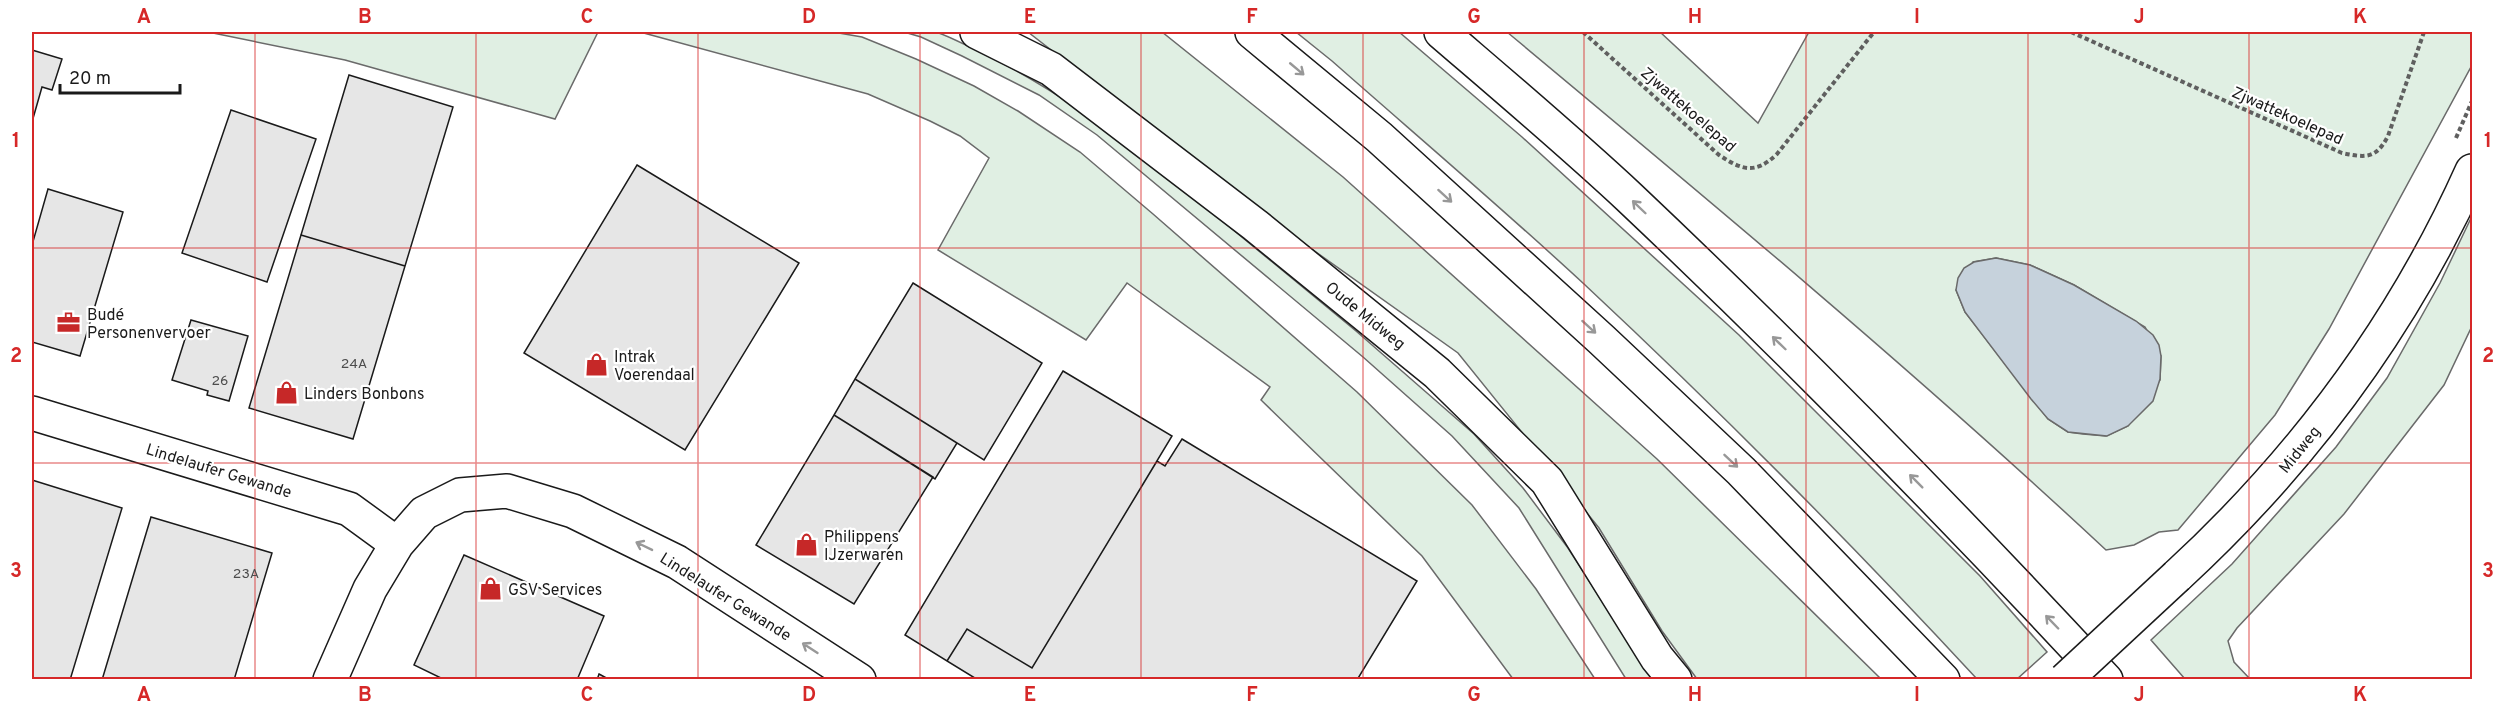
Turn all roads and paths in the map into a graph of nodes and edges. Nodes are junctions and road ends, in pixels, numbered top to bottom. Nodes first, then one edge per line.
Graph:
1 (978, 32) edge
2 (1252, 32) edge
3 (1441, 32) edge
4 (1583, 32) edge
5 (1874, 32) edge
6 (2072, 32) edge
7 (2424, 32) edge
8 (2472, 171) edge
9 (32, 413) edge
10 (397, 544) junction
11 (330, 680) edge
12 (859, 680) edge
13 (1675, 680) edge
14 (1943, 680) edge
15 (2065, 680) edge
16 (2106, 680) edge

1 - 13 main road, Oude Midweg
2 -> 14 main road
16 -> 3 main road
4 - 5 path, Zjwattekoelepad
6 - 7 path, Zjwattekoelepad
8 - 15 main road, Midweg, bridge
9 - 10 main road, Lindelaufer Gewande
10 - 11 main road, Lindelaufer Gewande
12 -> 10 main road, Lindelaufer Gewande

